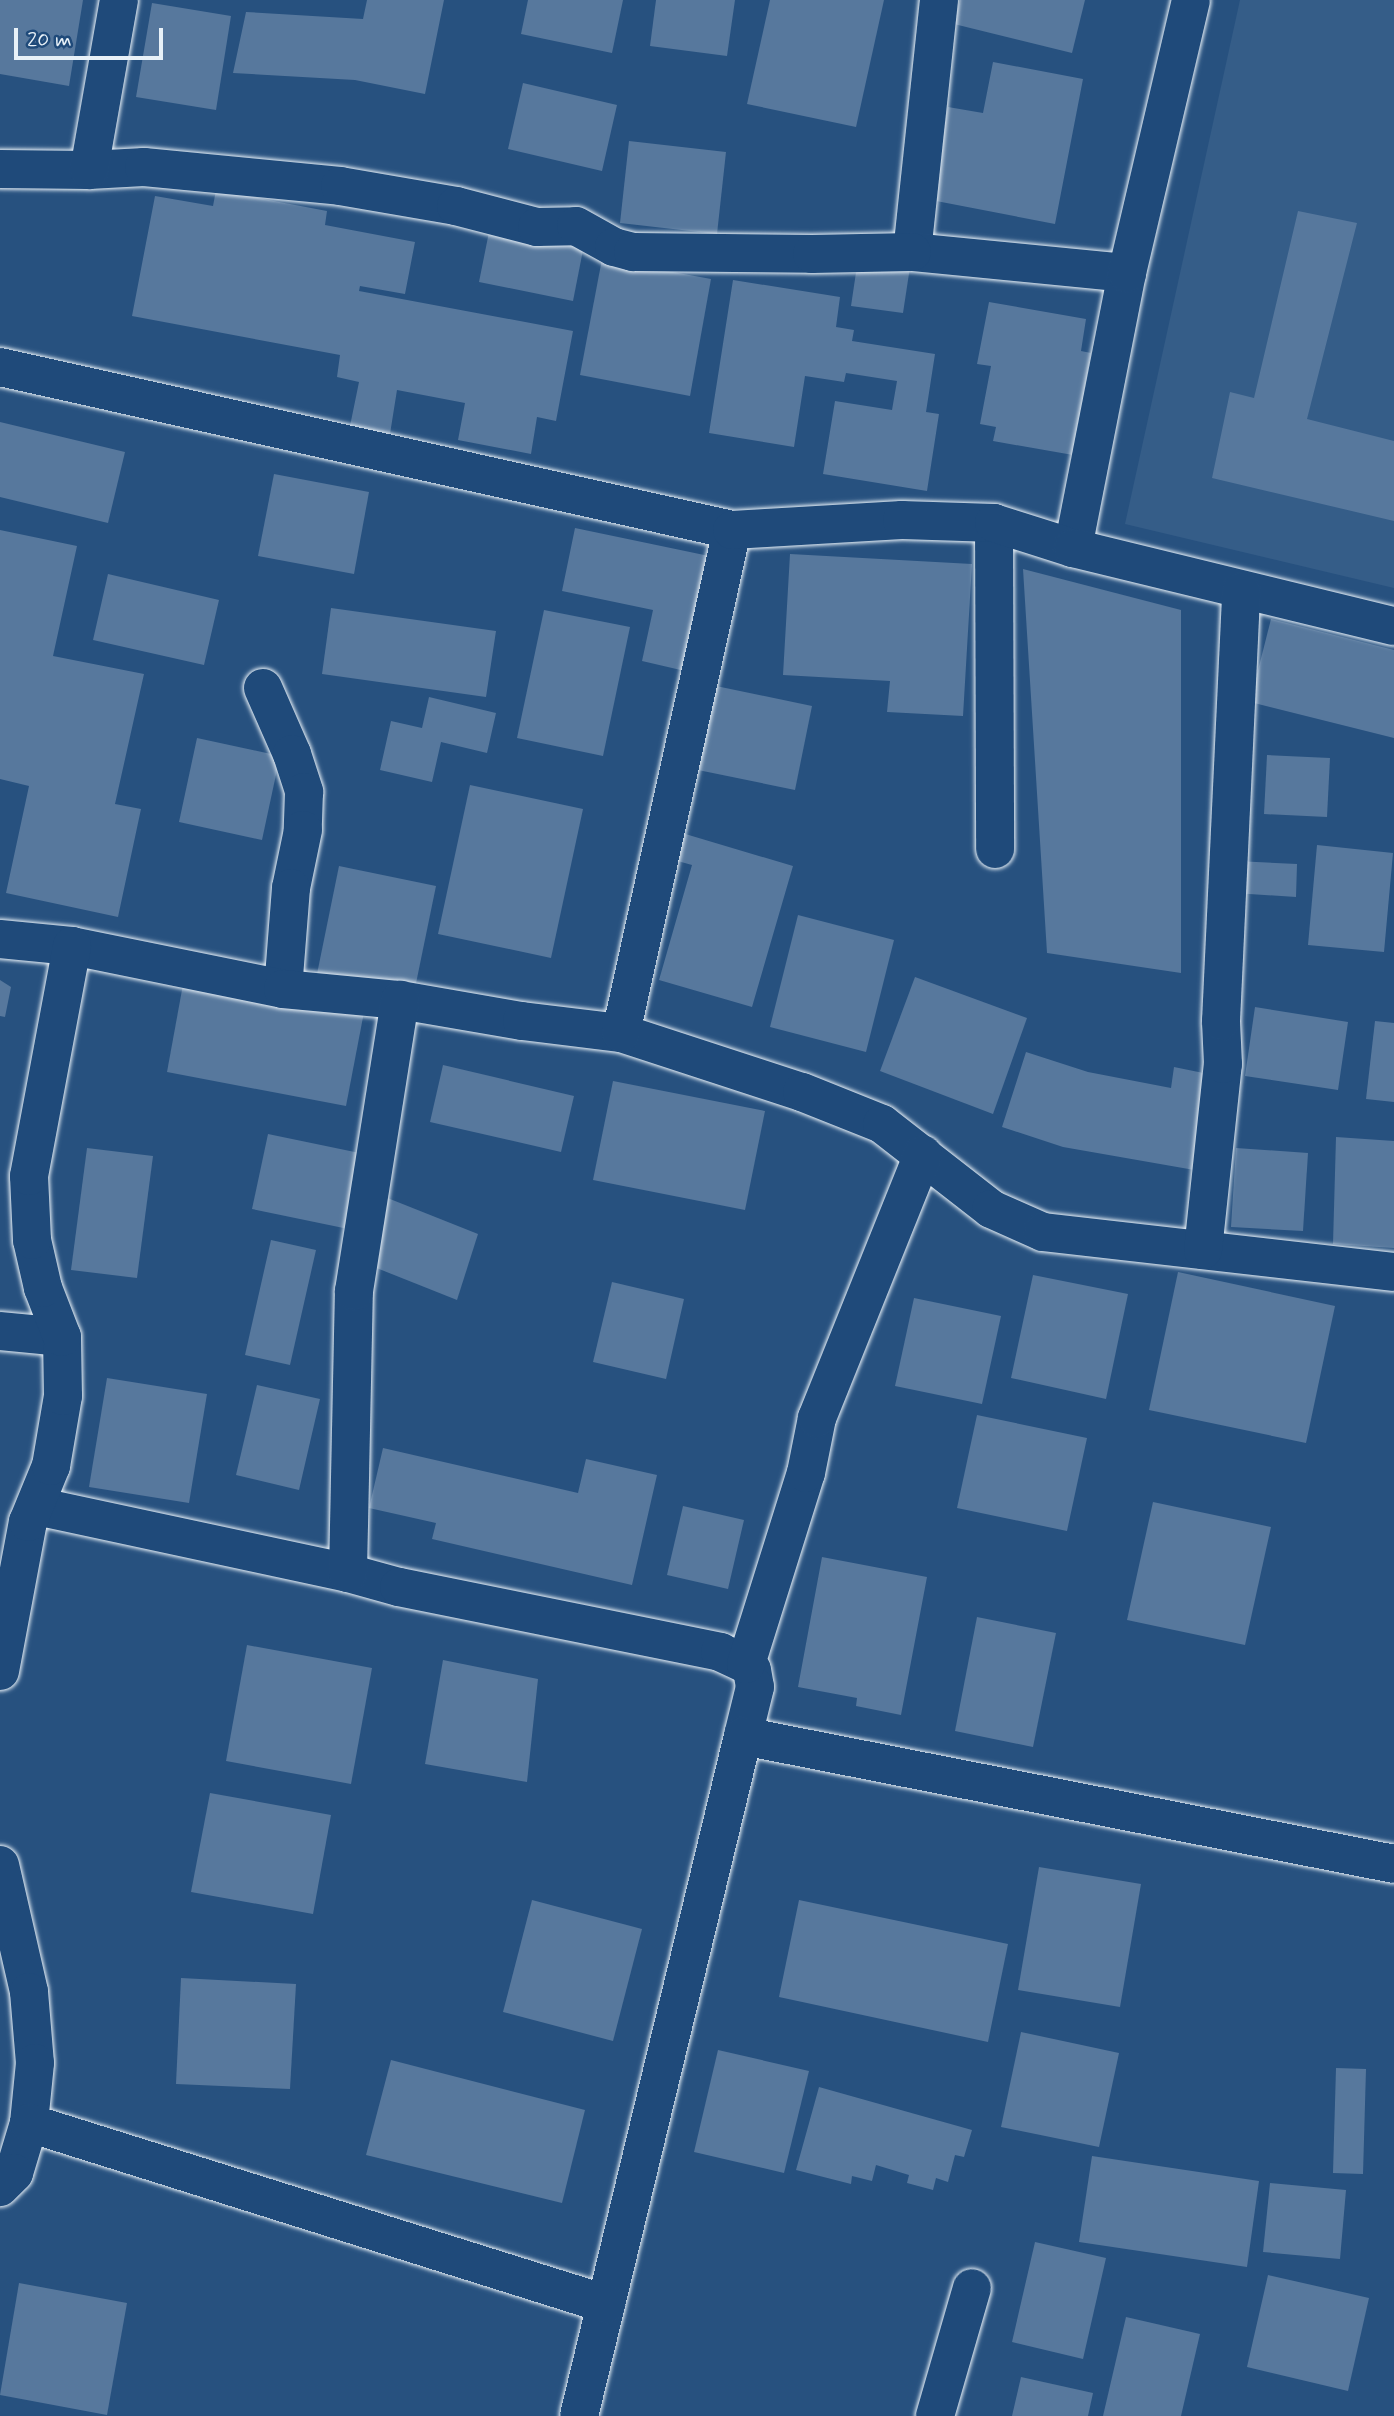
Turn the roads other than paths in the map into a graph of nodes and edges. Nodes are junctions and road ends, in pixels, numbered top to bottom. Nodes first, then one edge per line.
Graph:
1 (119, 0) edge
2 (939, 0) edge
3 (1191, 0) edge
4 (0, 169) edge
5 (89, 170) junction
6 (912, 252) junction
7 (1127, 273) junction
8 (0, 366) edge
9 (994, 523) junction
10 (732, 530) junction
11 (1073, 548) junction
12 (1241, 591) junction
13 (1394, 626) edge
14 (263, 688) dead end
15 (995, 849) dead end
16 (0, 939) edge
17 (72, 946) junction
18 (283, 989) junction
19 (400, 1000) junction
20 (621, 1033) junction
21 (923, 1154) junction
22 (1203, 1250) junction
23 (1394, 1272) edge
24 (0, 1331) edge
25 (62, 1337) junction
26 (36, 1506) junction
27 (348, 1573) junction
28 (746, 1664) junction
29 (0, 1671) edge
30 (743, 1736) junction
31 (1394, 1864) edge
32 (0, 1865) edge
33 (29, 2123) junction
34 (0, 2187) edge
35 (972, 2288) dead end
36 (606, 2304) junction
37 (579, 2416) edge
38 (935, 2416) edge

1 - 5 street
2 - 6 street
3 - 7 street
4 - 5 street
5 - 6 street
6 - 7 street
7 - 11 street
8 - 10 street
9 - 10 street
9 - 11 street
9 - 15 street
10 - 20 street
11 - 12 street
12 - 13 street
12 - 22 street
14 - 18 street
16 - 17 street
17 - 18 street
17 - 25 street
18 - 19 street
19 - 20 street
19 - 27 street
20 - 21 street
21 - 22 street
21 - 28 street
22 - 23 street
24 - 25 street
25 - 26 street
26 - 27 street
26 - 29 street
27 - 28 street
28 - 30 street
30 - 31 street
30 - 36 street
32 - 33 street
33 - 34 street
33 - 36 street
35 - 38 street
36 - 37 street

